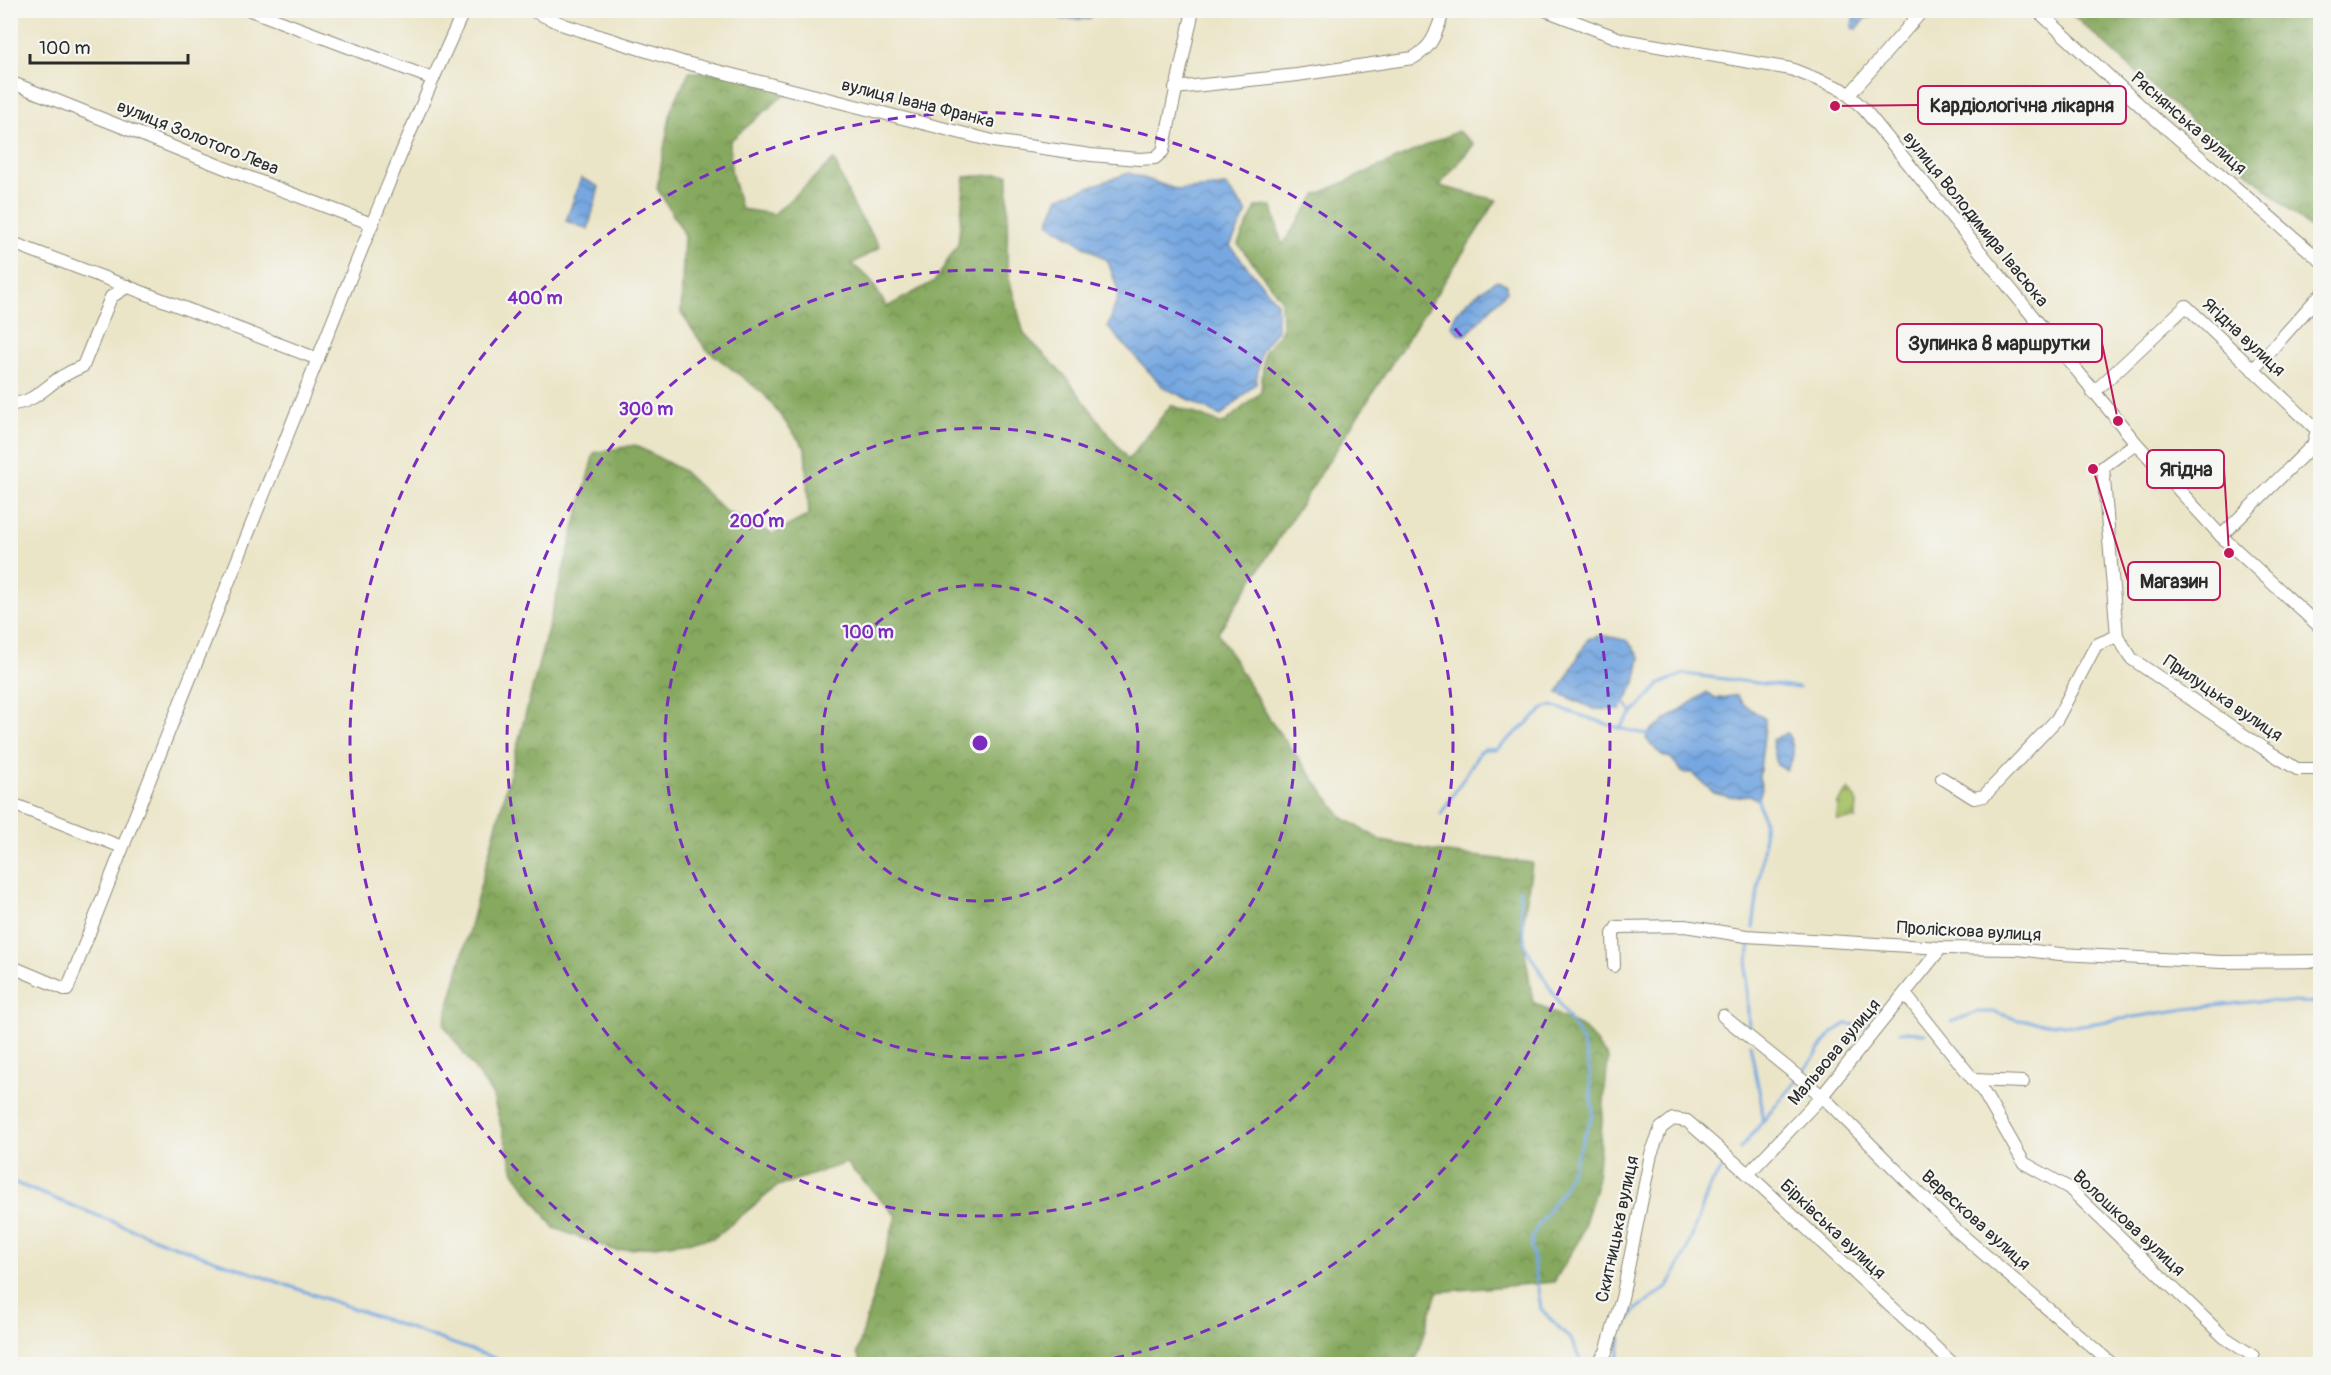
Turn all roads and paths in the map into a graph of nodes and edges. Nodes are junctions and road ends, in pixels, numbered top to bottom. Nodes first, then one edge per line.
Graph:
1 (250, 10) edge
2 (464, 10) edge
3 (531, 10) edge
4 (1193, 10) edge
5 (1444, 10) edge
6 (1545, 10) edge
7 (1923, 10) edge
8 (2037, 10) edge
9 (433, 79) junction
10 (10, 82) edge
11 (1175, 88) junction
12 (1849, 95) junction
13 (372, 224) junction
14 (10, 242) edge
15 (2320, 260) edge
16 (128, 286) junction
17 (2320, 295) edge
18 (318, 360) junction
19 (2253, 370) junction
20 (2093, 393) junction
21 (13, 403) edge
22 (2136, 443) junction
23 (2221, 536) junction
24 (2320, 627) edge
25 (2117, 636) junction
26 (2320, 769) edge
27 (1942, 778) dead end
28 (10, 803) edge
29 (122, 847) junction
30 (1941, 948) junction
31 (2320, 961) edge
32 (10, 966) edge
33 (1614, 966) dead end
34 (1905, 994) junction
35 (1723, 1016) dead end
36 (1973, 1080) junction
37 (2023, 1082) dead end
38 (1822, 1096) junction
39 (1687, 1121) joint
40 (1748, 1174) junction
41 (2253, 1356) dead end
42 (1597, 1365) edge
43 (1953, 1365) edge
44 (2112, 1365) edge

1 - 9 street
2 - 9 street
3 - 11 street, вулиця Івана Франка
4 - 11 street, вулиця Івана Франка
5 - 11 street
6 - 12 street, вулиця Володимира Івасюка
7 - 12 street
8 - 15 street, Ряснянська вулиця
9 - 13 street
10 - 13 street, вулиця Золотого Лева
12 - 20 street, вулиця Володимира Івасюка
13 - 18 street
14 - 16 street
16 - 18 street
16 - 21 street
17 - 19 street
18 - 29 street
19 - 20 street, Ягідна вулиця
19 - 23 street, Ягідна вулиця
20 - 22 street, вулиця Володимира Івасюка
22 - 23 street, вулиця Володимира Івасюка
22 - 25 street
23 - 24 street, вулиця Володимира Івасюка
25 - 26 street, Прилуцька вулиця
25 - 27 street
28 - 29 street
29 - 32 street
30 - 31 street, Проліскова вулиця
30 - 33 street, Проліскова вулиця
30 - 34 street, Мальвова вулиця
34 - 36 street, Волошкова вулиця
34 - 38 street, Мальвова вулиця
35 - 38 street, Верескова вулиця
36 - 37 street
36 - 41 street, Волошкова вулиця
38 - 40 street, Мальвова вулиця
38 - 44 street, Верескова вулиця
39 - 40 street, Бірківська вулиця
39 - 42 street, Скитницька вулиця
40 - 43 street, Бірківська вулиця

